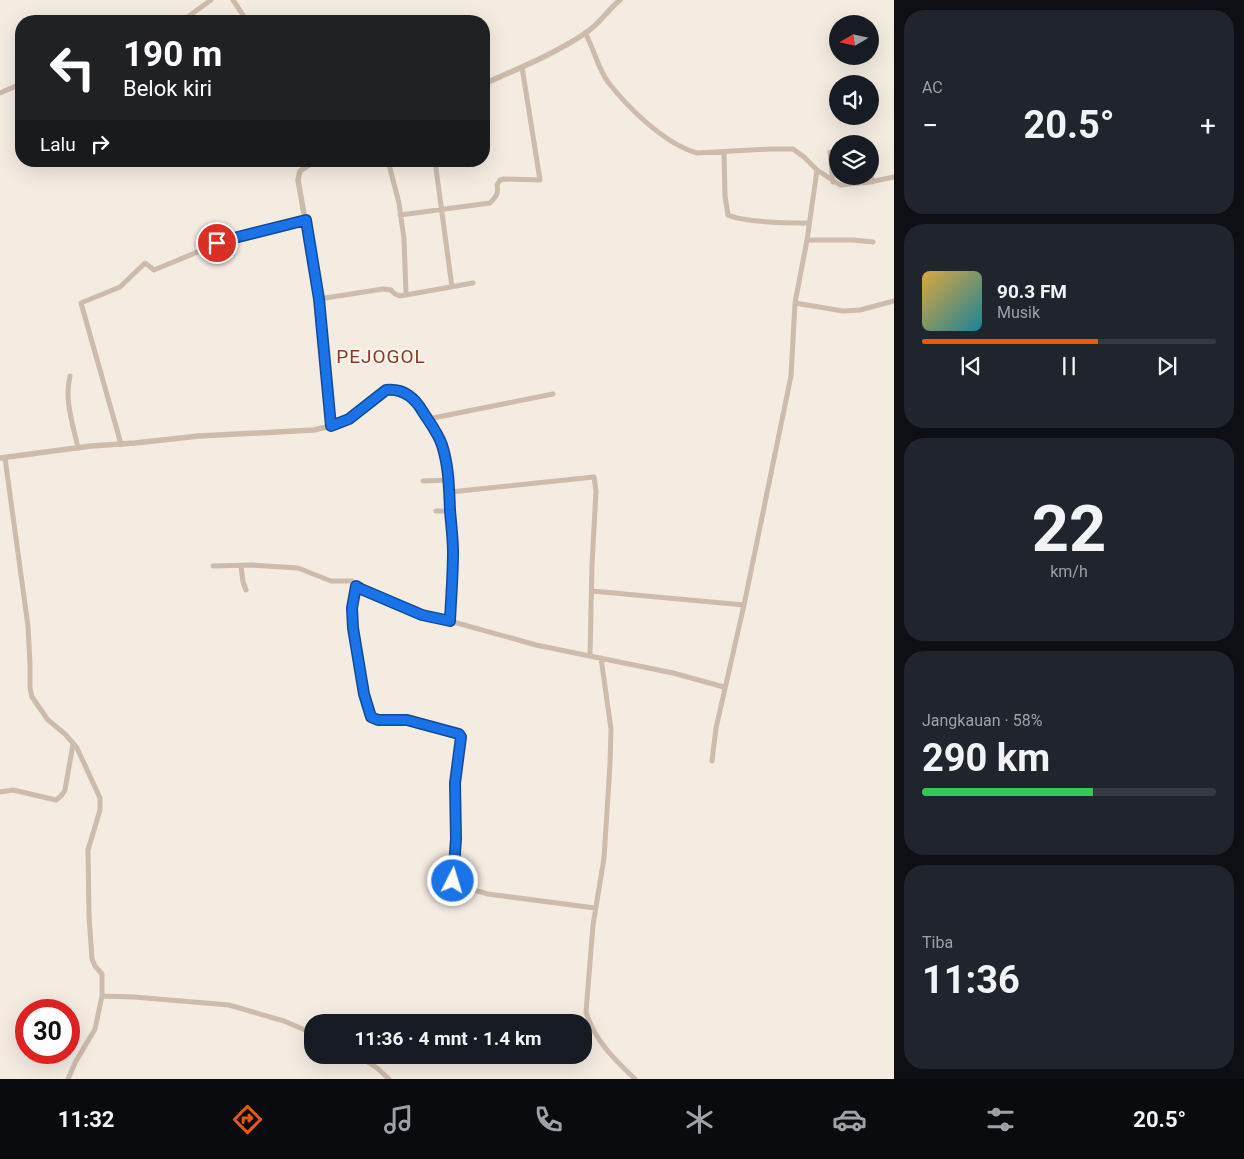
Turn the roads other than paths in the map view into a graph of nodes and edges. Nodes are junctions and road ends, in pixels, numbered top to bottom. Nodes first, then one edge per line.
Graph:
1 (211, 0) edge
2 (233, 0) edge
3 (620, 0) edge
4 (190, 15) edge
5 (243, 15) edge
6 (585, 33) junction
7 (522, 66) junction
8 (490, 81) edge
9 (15, 87) edge
10 (0, 93) edge
11 (724, 152) junction
12 (306, 167) edge
13 (389, 167) edge
14 (436, 167) edge
15 (817, 170) junction
16 (894, 178) edge
17 (829, 179) edge
18 (879, 181) edge
19 (442, 209) junction
20 (400, 214) junction
21 (306, 220) junction
22 (810, 223) junction
23 (807, 240) junction
24 (873, 242) dead end
25 (473, 283) dead end
26 (452, 287) junction
27 (406, 294) junction
28 (319, 299) junction
29 (894, 301) edge
30 (795, 303) junction
31 (70, 376) dead end
32 (553, 394) dead end
33 (428, 419) junction
34 (331, 426) junction
35 (121, 444) junction
36 (78, 448) junction
37 (3, 458) edge
38 (449, 480) junction
39 (423, 481) dead end
40 (450, 492) junction
41 (436, 511) dead end
42 (450, 511) junction
43 (213, 566) dead end
44 (241, 566) junction
45 (356, 586) junction
46 (246, 590) dead end
47 (592, 591) junction
48 (744, 605) junction
49 (450, 621) junction
50 (590, 656) junction
51 (601, 658) junction
52 (724, 687) junction
53 (73, 744) junction
54 (712, 761) dead end
55 (0, 792) edge
56 (595, 908) junction
57 (102, 996) junction
58 (304, 1030) edge
59 (371, 1064) edge
60 (68, 1079) edge
61 (388, 1079) edge
62 (635, 1079) edge

1 - 4 street
2 - 5 street
3 - 6 street
6 - 7 street
6 - 11 street
7 - 8 street
7 - 19 street
9 - 10 street
11 - 15 street
11 - 22 street
12 - 21 street
13 - 20 street
14 - 19 street
15 - 17 street
15 - 22 street
16 - 18 street
19 - 20 street
19 - 26 street
20 - 27 street
21 - 28 street
21 - 35 street
22 - 23 street
23 - 24 street
23 - 30 street
25 - 26 street
26 - 27 street
27 - 28 street
28 - 34 street
29 - 30 street
30 - 48 street
31 - 36 street
32 - 33 street
33 - 34 street
33 - 38 street
34 - 35 street
35 - 36 street
36 - 37 street
37 - 53 street
38 - 39 street
38 - 40 street
40 - 42 street
40 - 47 street
41 - 42 street
42 - 49 street
43 - 44 street
44 - 45 street
44 - 46 street
45 - 49 street
45 - 56 street
47 - 48 street
47 - 50 street
48 - 52 street
49 - 50 street
50 - 51 street
51 - 52 street
51 - 56 street
52 - 54 street
53 - 55 street
53 - 57 street
56 - 62 street
57 - 58 street
57 - 60 street
59 - 61 street

